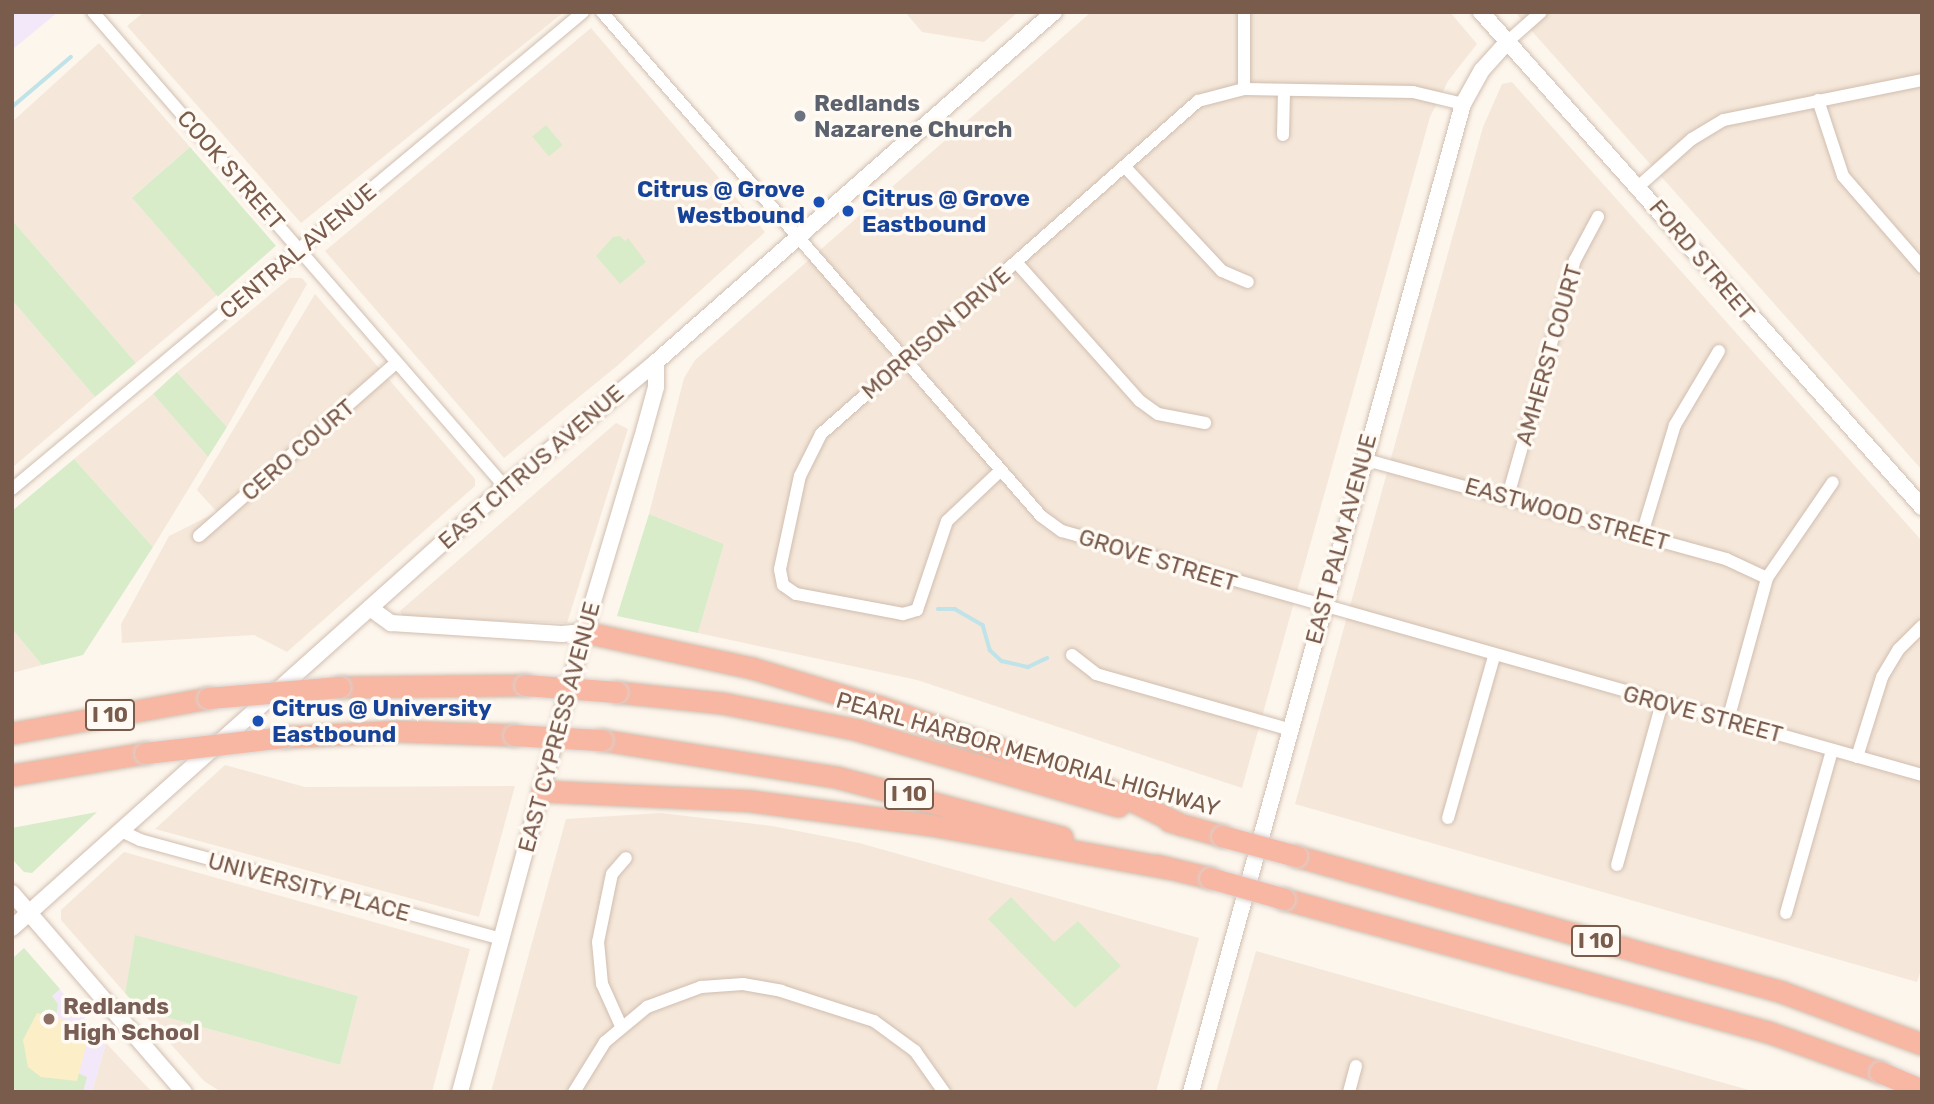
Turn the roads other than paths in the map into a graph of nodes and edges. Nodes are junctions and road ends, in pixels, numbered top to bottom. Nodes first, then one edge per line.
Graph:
1 (93, 12) edge
2 (583, 12) edge
3 (602, 12) edge
4 (1054, 12) edge
5 (1244, 12) edge
6 (1481, 12) edge
7 (1541, 12) edge
8 (1507, 42) junction
9 (1922, 80) edge
10 (1244, 89) junction
11 (1284, 91) junction
12 (1818, 100) junction
13 (1463, 104) junction
14 (1283, 135) dead end
15 (1125, 167) junction
16 (1639, 186) junction
17 (1598, 217) dead end
18 (797, 238) junction
19 (300, 249) junction
20 (1016, 262) junction
21 (1922, 267) edge
22 (1248, 282) dead end
23 (1719, 351) dead end
24 (904, 360) junction
25 (656, 362) junction
26 (396, 363) junction
27 (1205, 423) dead end
28 (1363, 458) junction
29 (1001, 470) junction
30 (1833, 482) dead end
31 (505, 487) junction
32 (12, 489) edge
33 (1508, 496) junction
34 (1922, 508) edge
35 (1642, 534) junction
36 (199, 536) dead end
37 (1767, 578) junction
38 (370, 608) junction
39 (1322, 608) junction
40 (1922, 626) edge
41 (584, 632) junction
42 (1072, 655) dead end
43 (1494, 656) junction
44 (1661, 703) junction
45 (1728, 720) junction
46 (1288, 729) junction
47 (12, 733) edge
48 (1832, 750) junction
49 (1857, 757) junction
50 (12, 775) edge
51 (1922, 775) edge
52 (542, 791) junction
53 (1448, 818) dead end
54 (1182, 825) junction
55 (119, 830) junction
56 (626, 858) dead end
57 (1617, 865) dead end
58 (1167, 868) junction
59 (12, 893) edge
60 (29, 913) junction
61 (1786, 913) dead end
62 (12, 928) edge
63 (501, 939) junction
64 (621, 1026) junction
65 (1922, 1044) edge
66 (1356, 1066) dead end
67 (1922, 1072) edge
68 (1922, 1090) edge
69 (184, 1092) edge
70 (460, 1092) edge
71 (574, 1092) edge
72 (944, 1092) edge
73 (1191, 1092) edge
74 (1349, 1092) edge
75 (1916, 1092) edge

1 - 19 street, COOK STREET
2 - 19 street, CENTRAL AVENUE
3 - 18 street, GROVE STREET
4 - 18 main road, EAST CITRUS AVENUE
5 - 10 street
6 - 8 main road, FORD STREET
7 - 8 street, EAST PALM AVENUE
8 - 13 main road, EAST PALM AVENUE
8 - 16 main road, FORD STREET
9 - 12 street
10 - 11 street, MORRISON DRIVE
10 - 15 street, MORRISON DRIVE
11 - 13 street, MORRISON DRIVE
11 - 14 street
12 - 16 street
12 - 21 street
13 - 28 main road, EAST PALM AVENUE
15 - 20 street, MORRISON DRIVE
15 - 22 street
16 - 34 main road, FORD STREET
17 - 33 street, AMHERST COURT
18 - 24 street, GROVE STREET
18 - 25 main road, EAST CITRUS AVENUE
19 - 26 street, COOK STREET
19 - 32 street, CENTRAL AVENUE
20 - 24 street, MORRISON DRIVE
20 - 27 street
23 - 35 street
24 - 29 street, GROVE STREET
24 - 29 street, MORRISON DRIVE
25 - 31 main road, EAST CITRUS AVENUE
25 - 41 main road, EAST CYPRESS AVENUE
26 - 31 street, COOK STREET
26 - 36 street, CERO COURT
28 - 33 street, EASTWOOD STREET
28 - 39 main road, EAST PALM AVENUE
29 - 39 street, GROVE STREET
30 - 37 street
31 - 38 main road, EAST CITRUS AVENUE
33 - 35 street, EASTWOOD STREET
35 - 37 street, EASTWOOD STREET
37 - 45 street
38 - 41 main road
38 - 55 main road, EAST CITRUS AVENUE
39 - 43 street, GROVE STREET
39 - 46 main road, EAST PALM AVENUE
40 - 49 street
41 - 52 main road, EAST CYPRESS AVENUE
41 - 54 highway
42 - 46 street
43 - 44 street, GROVE STREET
43 - 53 street
44 - 45 street, GROVE STREET
44 - 57 street
45 - 48 street, GROVE STREET
46 - 73 main road, EAST PALM AVENUE
47 - 54 highway, PEARL HARBOR MEMORIAL HIGHWAY / I 10, bridge
48 - 49 street, GROVE STREET
48 - 61 street
49 - 51 street, GROVE STREET
50 - 58 highway, I 10, bridge
52 - 58 highway
52 - 63 main road, EAST CYPRESS AVENUE
54 - 65 highway, PEARL HARBOR MEMORIAL HIGHWAY / I 10, bridge
55 - 60 main road, EAST CITRUS AVENUE
55 - 63 street, UNIVERSITY PLACE
56 - 64 street
58 - 68 highway, I 10, bridge
59 - 60 main road
60 - 62 main road, EAST CITRUS AVENUE
60 - 69 main road
63 - 70 main road, EAST CYPRESS AVENUE
64 - 71 street
64 - 72 street
66 - 74 street
67 - 75 main road

